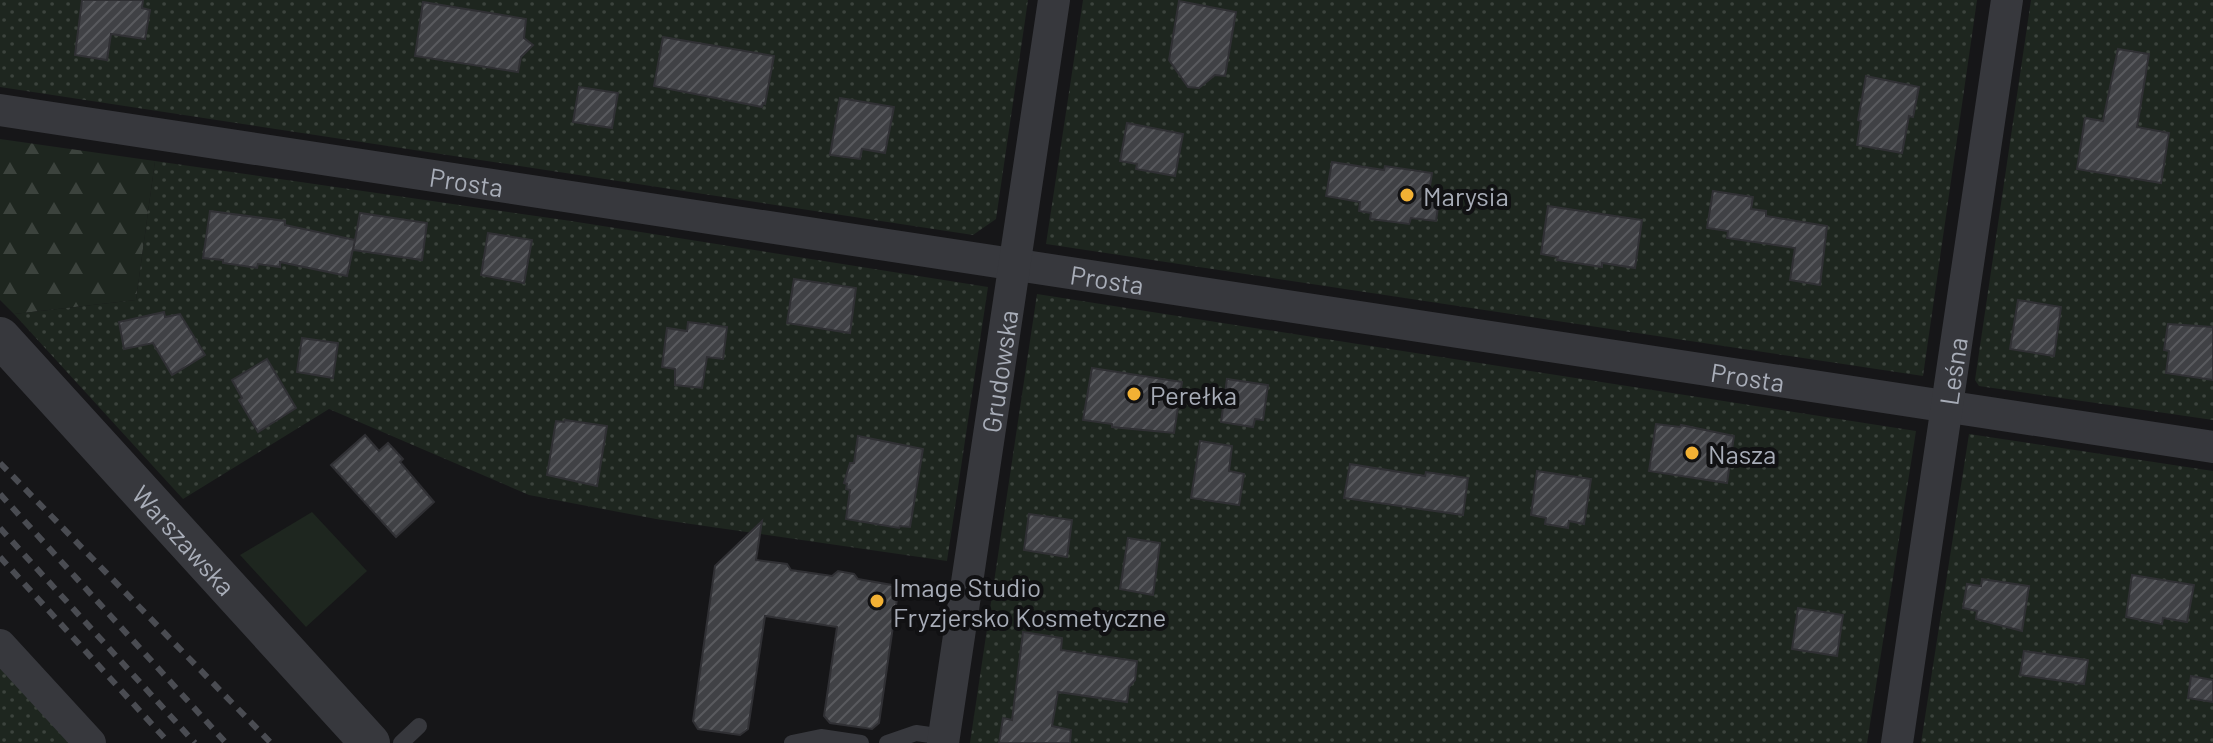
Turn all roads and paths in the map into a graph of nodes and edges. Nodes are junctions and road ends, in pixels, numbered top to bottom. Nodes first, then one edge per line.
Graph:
1 (1054, 0) edge
2 (2007, 0) edge
3 (0, 110) edge
4 (1014, 266) junction
5 (0, 337) edge
6 (1948, 405) junction
7 (2213, 447) edge
8 (0, 645) edge
9 (419, 726) dead end
10 (943, 740) edge
11 (90, 743) edge
12 (370, 743) edge
13 (401, 743) edge
14 (792, 743) edge
15 (861, 743) edge
16 (887, 743) edge
17 (1897, 743) edge

1 - 4 street, Grudowska
2 - 6 street, Leśna
3 - 4 street, Prosta
4 - 6 street, Prosta
4 - 10 street, Grudowska
5 - 12 street, Warszawska
6 - 7 street, Prosta
6 - 17 street, Leśna
8 - 11 street
9 - 13 lane
10 - 16 lane
14 - 15 lane

